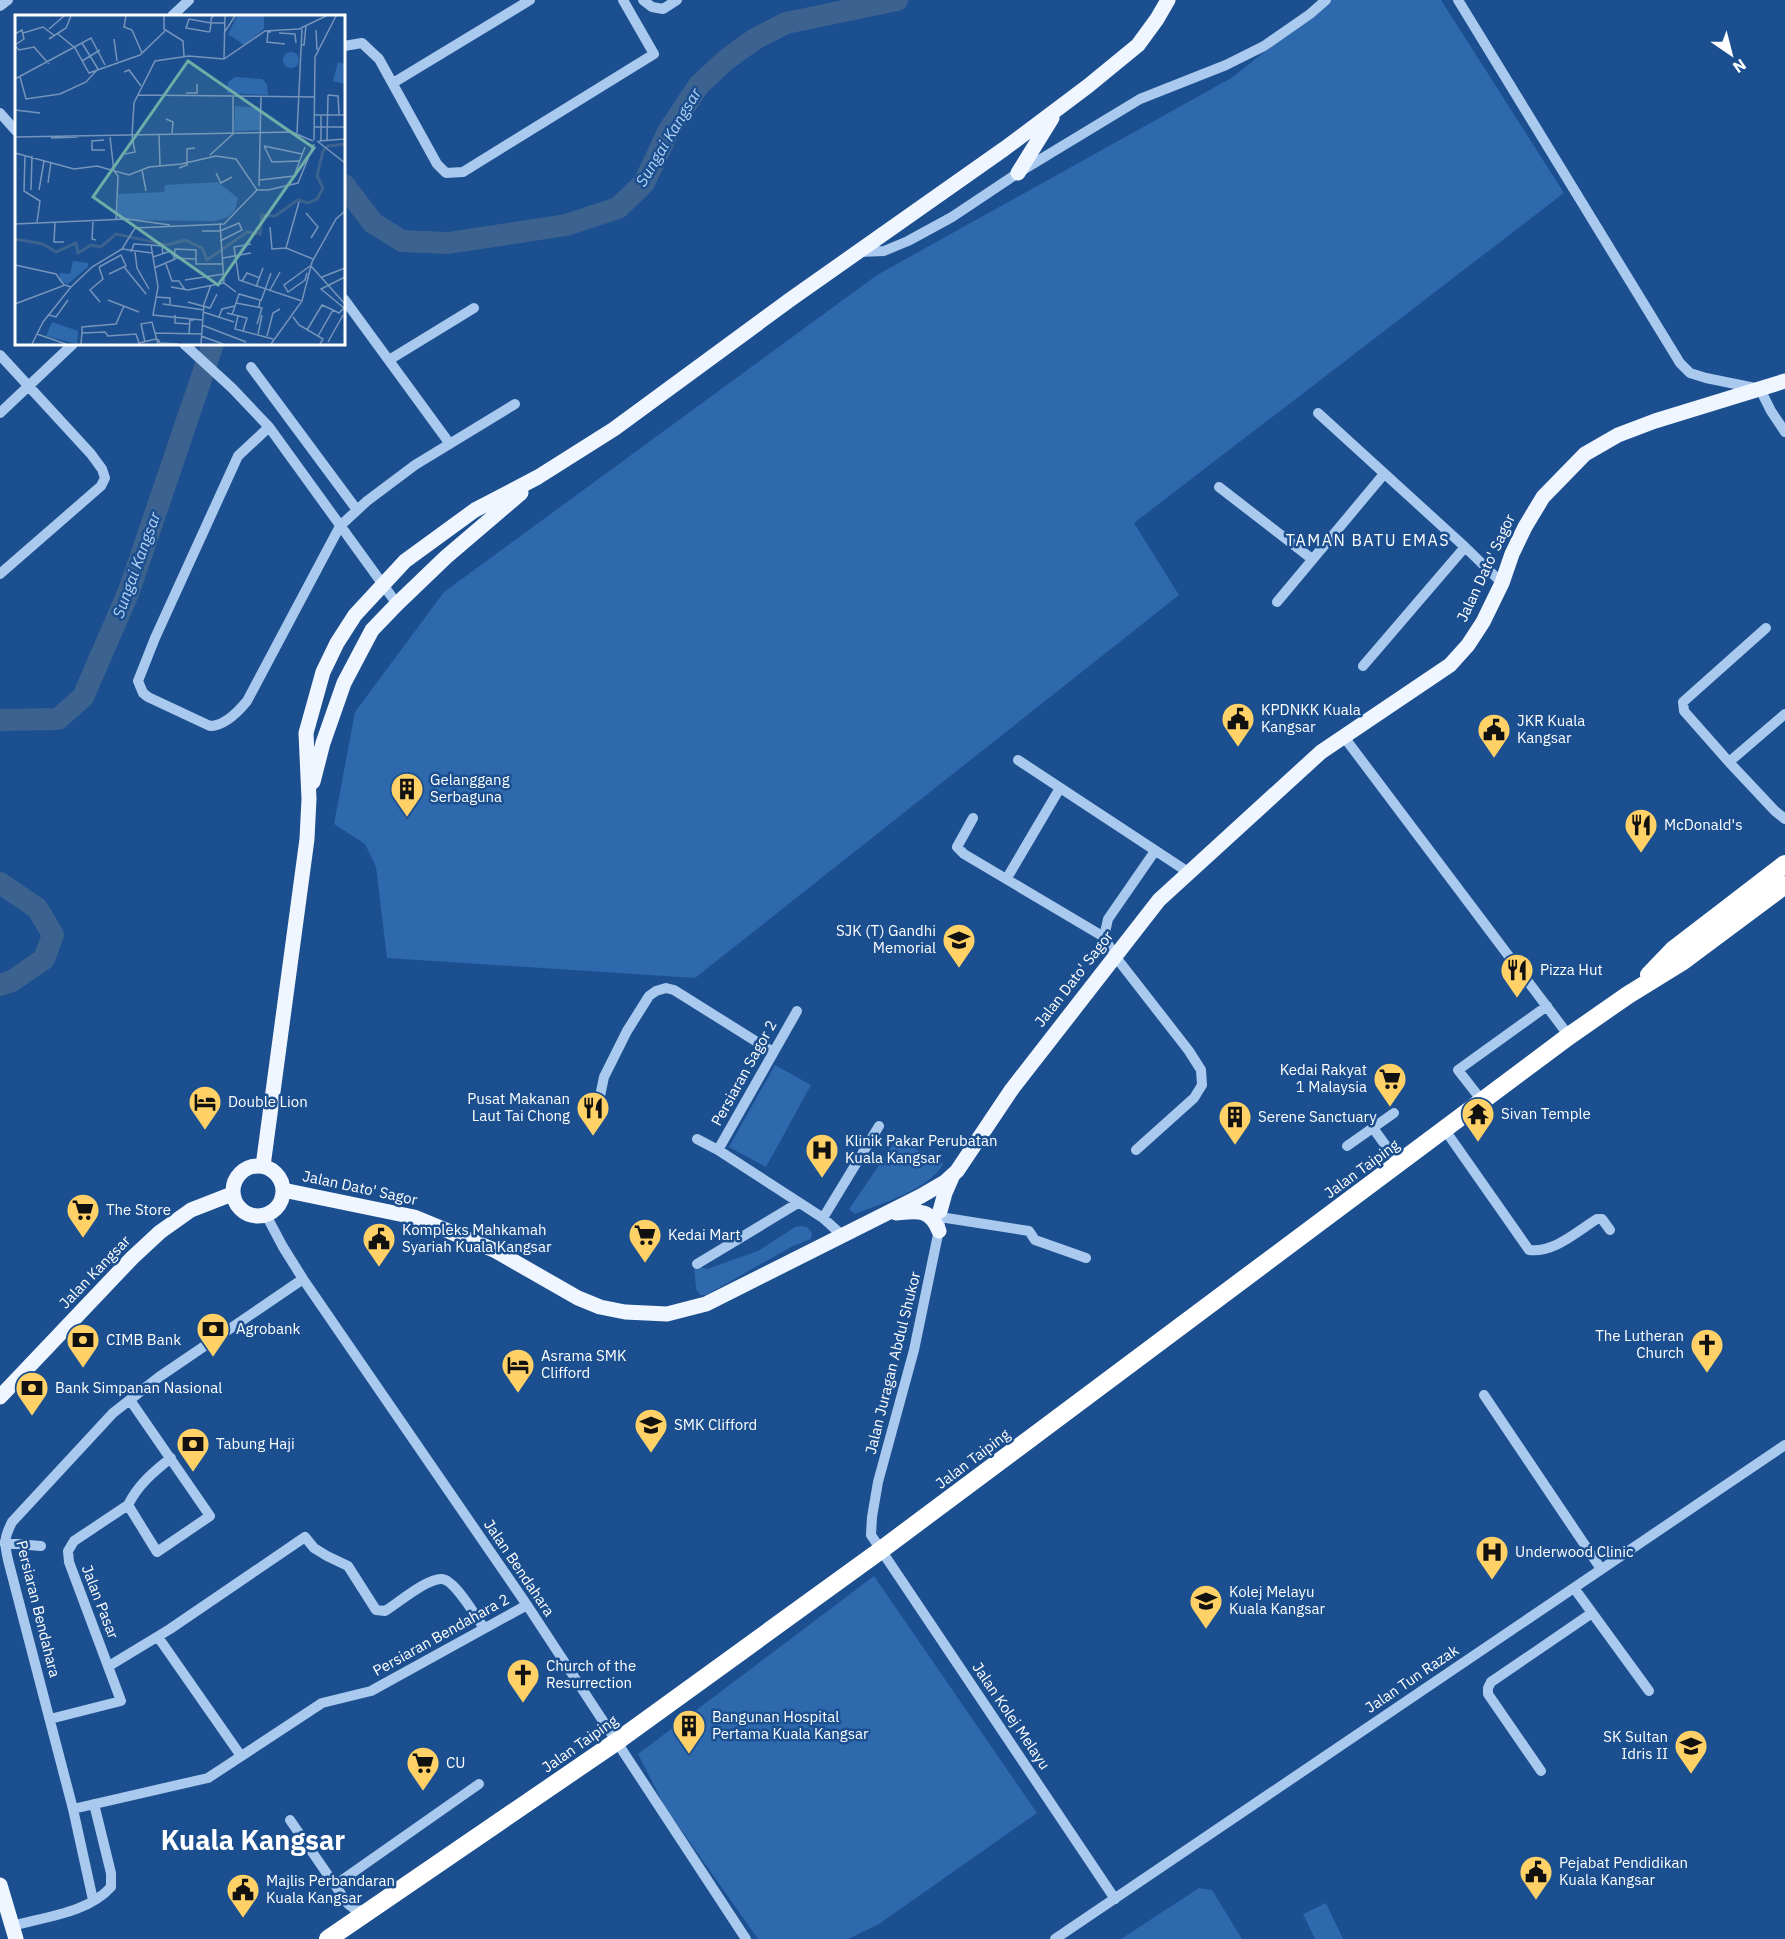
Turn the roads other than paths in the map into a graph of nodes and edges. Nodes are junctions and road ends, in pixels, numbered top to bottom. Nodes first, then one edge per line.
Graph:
1 (8, 0) edge
2 (189, 0) edge
3 (530, 0) edge
4 (623, 0) edge
5 (643, 0) edge
6 (677, 0) edge
7 (1168, 0) edge
8 (1326, 0) edge
9 (1458, 0) edge
10 (0, 6) edge
11 (173, 15) edge
12 (345, 46) edge
13 (393, 82) junction
14 (1056, 110) junction
15 (0, 113) edge
16 (15, 130) edge
17 (1018, 173) junction
18 (859, 252) junction
19 (345, 300) edge
20 (474, 308) dead end
21 (72, 345) edge
22 (185, 345) edge
23 (0, 355) edge
24 (388, 360) junction
25 (251, 367) dead end
26 (1785, 381) edge
27 (28, 385) junction
28 (1760, 389) junction
29 (515, 404) dead end
30 (0, 413) edge
31 (1318, 413) dead end
32 (269, 427) junction
33 (1785, 432) edge
34 (450, 444) junction
35 (1384, 474) junction
36 (538, 477) junction
37 (1219, 488) dead end
38 (357, 510) junction
39 (340, 526) junction
40 (1465, 547) junction
41 (1312, 560) junction
42 (0, 574) edge
43 (1502, 583) junction
44 (383, 585) junction
45 (1277, 602) dead end
46 (397, 604) junction
47 (1766, 628) dead end
48 (1363, 666) dead end
49 (1785, 714) edge
50 (1344, 737) junction
51 (1018, 760) dead end
52 (1729, 762) junction
53 (1060, 788) junction
54 (309, 799) junction
55 (1784, 817) edge
56 (973, 818) dead end
57 (1155, 851) junction
58 (1785, 864) edge
59 (1188, 872) junction
60 (1007, 878) junction
61 (1785, 885) edge
62 (1104, 937) junction
63 (1115, 956) junction
64 (1628, 995) junction
65 (1547, 1006) junction
66 (796, 1011) dead end
67 (1569, 1036) junction
68 (773, 1052) junction
69 (1483, 1102) junction
70 (590, 1113) dead end
71 (1394, 1113) dead end
72 (879, 1126) dead end
73 (1373, 1128) junction
74 (1445, 1130) junction
75 (697, 1139) dead end
76 (1347, 1146) dead end
77 (718, 1150) junction
78 (1136, 1150) dead end
79 (1399, 1164) junction
80 (263, 1166) junction
81 (949, 1179) junction
82 (283, 1190) junction
83 (232, 1194) junction
84 (921, 1196) junction
85 (798, 1203) junction
86 (889, 1214) junction
87 (939, 1214) junction
88 (266, 1215) junction
89 (823, 1218) junction
90 (1610, 1230) dead end
91 (843, 1236) junction
92 (1086, 1258) dead end
93 (697, 1264) dead end
94 (303, 1279) junction
95 (1484, 1395) dead end
96 (0, 1396) edge
97 (130, 1400) junction
98 (1785, 1445) edge
99 (171, 1458) junction
100 (128, 1505) junction
101 (4, 1543) junction
102 (41, 1546) dead end
103 (881, 1550) junction
104 (1601, 1569) junction
105 (1574, 1588) junction
106 (527, 1605) junction
107 (1592, 1613) junction
108 (484, 1629) junction
109 (158, 1636) junction
110 (109, 1666) junction
111 (1649, 1692) dead end
112 (50, 1719) junction
113 (616, 1742) junction
114 (241, 1756) junction
115 (1541, 1771) dead end
116 (479, 1784) dead end
117 (94, 1804) junction
118 (73, 1809) junction
119 (290, 1820) dead end
120 (0, 1885) edge
121 (335, 1885) junction
122 (1115, 1899) junction
123 (93, 1900) junction
124 (348, 1904) junction
125 (370, 1910) junction
126 (14, 1932) edge
127 (336, 1934) edge
128 (746, 1939) edge
129 (1055, 1939) edge

1 - 10 street
2 - 11 street
3 - 13 street
4 - 13 street
5 - 6 street
7 - 14 main road
8 - 17 street
9 - 28 street
12 - 13 street
14 - 17 main road
14 - 18 main road
15 - 16 street
17 - 18 street
18 - 36 main road
19 - 24 street
20 - 24 street
21 - 27 street
22 - 32 street
23 - 27 street
24 - 34 street
25 - 38 street
26 - 28 main road, Jalan Dato' Sagor
27 - 30 street
27 - 42 street
28 - 33 street
28 - 43 main road, Jalan Dato' Sagor
29 - 34 street
31 - 35 street
32 - 39 street
32 - 39 street
34 - 38 street
35 - 40 street
35 - 41 street
36 - 44 main road
36 - 46 main road
37 - 41 street
38 - 39 street
39 - 44 street
40 - 43 street
40 - 48 street
41 - 45 street
43 - 50 main road, Jalan Dato' Sagor
44 - 46 street
44 - 54 main road
46 - 54 main road
47 - 52 street
49 - 52 street
50 - 59 main road, Jalan Dato' Sagor
50 - 65 street
51 - 53 street
52 - 55 street
53 - 57 street
53 - 60 street
54 - 80 main road
56 - 60 street
57 - 59 street
57 - 62 street
58 - 64 highway, Jalan Taiping
59 - 63 main road, Jalan Dato' Sagor
60 - 62 street
61 - 64 highway, Jalan Taiping
62 - 63 street
63 - 78 street
63 - 81 main road, Jalan Dato' Sagor
64 - 67 highway, Jalan Taiping
65 - 67 street
65 - 69 street
66 - 68 street, Persiaran Sagor 2
67 - 69 highway, Jalan Taiping
68 - 70 street
68 - 77 street, Persiaran Sagor 2
69 - 74 highway, Jalan Taiping
71 - 73 street
72 - 89 street
73 - 76 street
73 - 79 street
74 - 79 highway, Jalan Taiping
74 - 90 street
75 - 77 street
77 - 85 street
79 - 103 highway, Jalan Taiping
80 - 82 main road
80 - 83 main road
81 - 84 main road, Jalan Dato' Sagor
81 - 87 main road
82 - 88 main road
82 - 91 main road, Jalan Dato' Sagor
83 - 88 main road
83 - 96 main road, Jalan Kangsar
84 - 86 main road, Jalan Dato' Sagor
84 - 87 street
85 - 89 street
85 - 93 street
86 - 87 main road
86 - 91 main road, Jalan Dato' Sagor
87 - 92 street
87 - 103 street, Jalan Juragan Abdul Shukor
88 - 94 street, Jalan Bendahara
89 - 91 street
94 - 97 street, Persiaran Bendahara
94 - 106 street, Jalan Bendahara
95 - 104 street
97 - 99 street
97 - 101 street, Persiaran Bendahara
98 - 104 street, Jalan Tun Razak
99 - 100 street
99 - 100 street
100 - 110 street, Jalan Pasar
101 - 102 street
101 - 112 street, Persiaran Bendahara
103 - 113 highway, Jalan Taiping
103 - 122 street, Jalan Kolej Melayu
104 - 105 street, Jalan Tun Razak
105 - 107 street
105 - 122 street, Jalan Tun Razak
106 - 108 street, Persiaran Bendahara 2
106 - 113 street, Jalan Bendahara
107 - 111 street
107 - 115 street
108 - 109 street
108 - 114 street, Persiaran Bendahara 2
109 - 110 street
109 - 114 street
110 - 112 street
112 - 118 street, Persiaran Bendahara
113 - 125 highway, Jalan Taiping
113 - 128 street, Jalan Bendahara
114 - 117 street, Persiaran Bendahara 2
116 - 121 street
117 - 118 street, Persiaran Bendahara 2
117 - 123 street
118 - 123 street, Persiaran Bendahara
119 - 121 street
120 - 126 main road
121 - 124 street
122 - 129 street, Jalan Tun Razak
123 - 126 street
124 - 125 street
124 - 127 street
125 - 127 highway, Jalan Taiping

